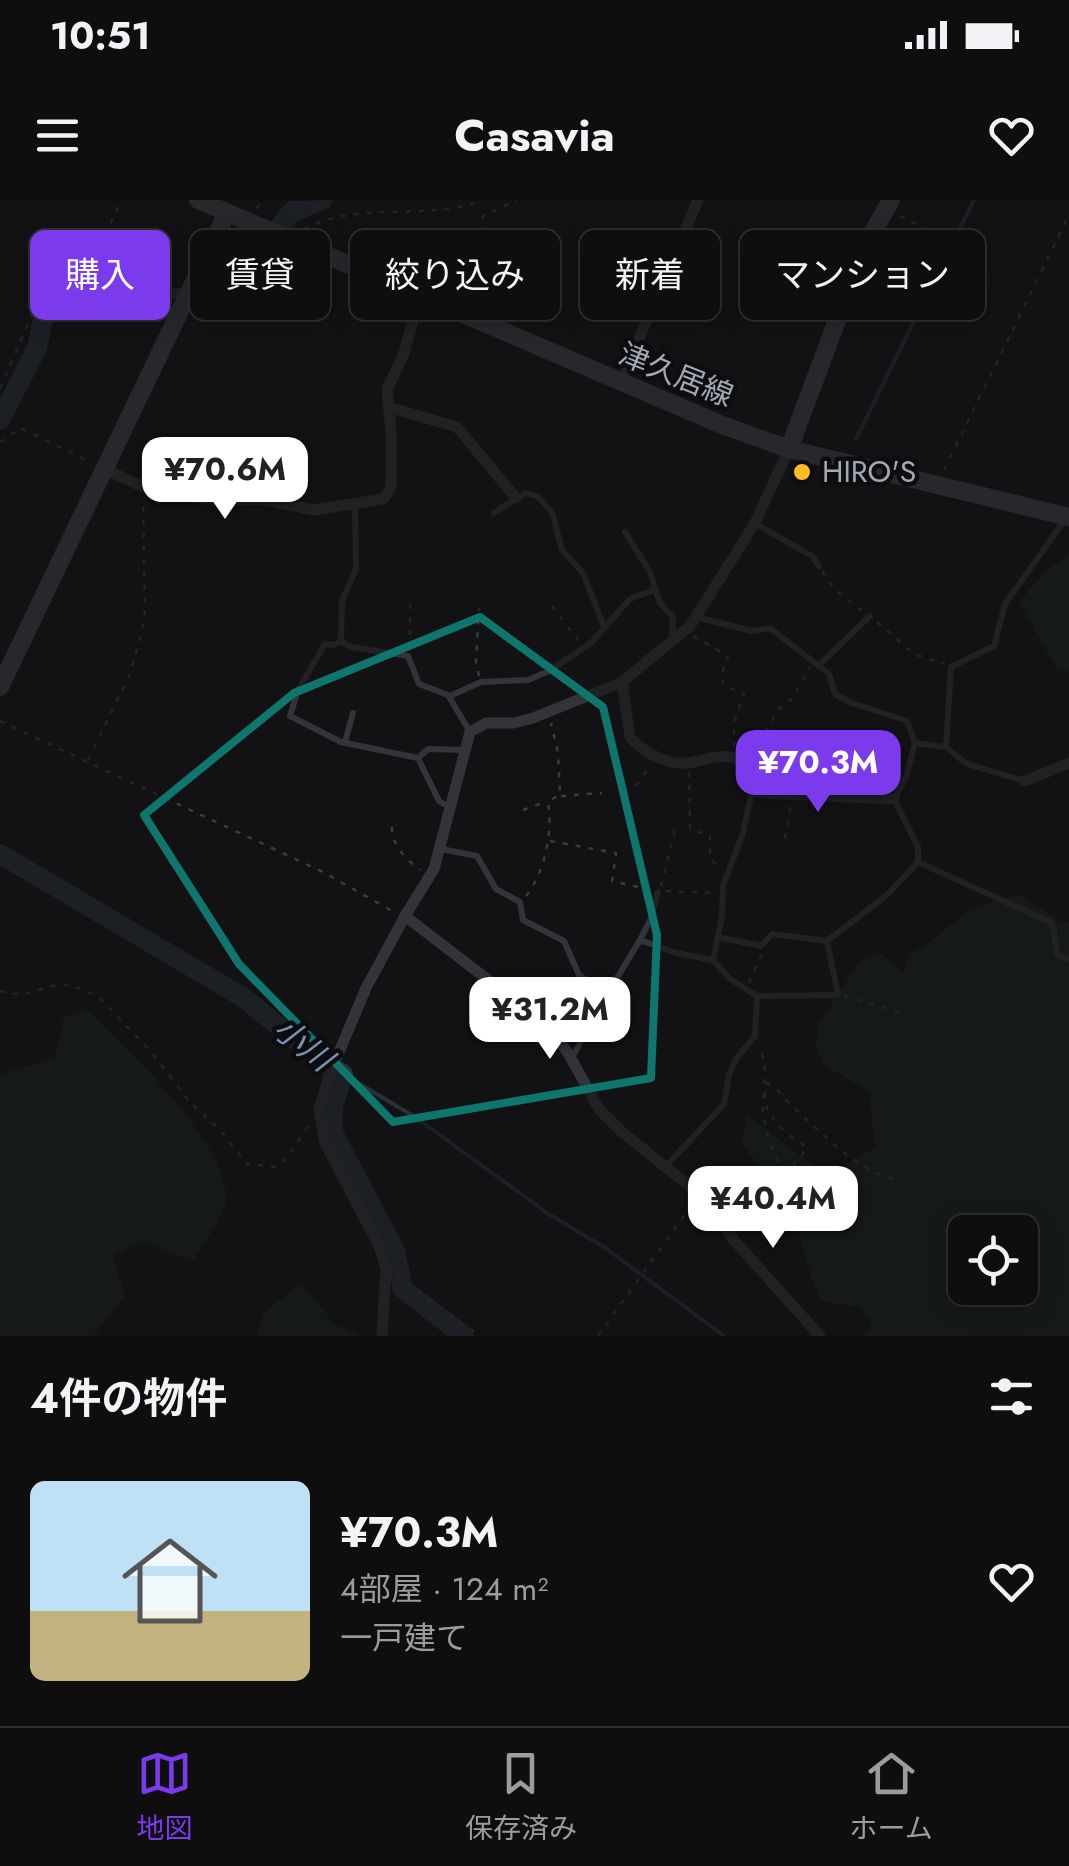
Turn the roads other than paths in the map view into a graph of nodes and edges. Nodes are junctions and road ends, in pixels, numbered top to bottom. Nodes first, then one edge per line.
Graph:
1 (198, 200) edge
2 (698, 200) edge
3 (888, 204) edge
4 (223, 220) junction
5 (350, 267) edge
6 (413, 320) edge
7 (476, 320) edge
8 (620, 382) junction
9 (388, 406) junction
10 (789, 449) junction
11 (106, 469) junction
12 (516, 498) junction
13 (355, 505) junction
14 (494, 514) dead end
15 (1068, 516) edge
16 (755, 523) junction
17 (625, 532) dead end
18 (819, 566) road end
19 (654, 590) junction
20 (870, 616) road end
21 (696, 618) junction
22 (604, 626) junction
23 (672, 640) junction
24 (341, 641) junction
25 (816, 665) junction
26 (622, 682) junction
27 (0, 687) edge
28 (450, 696) junction
29 (353, 713) dead end
30 (470, 732) junction
31 (345, 742) junction
32 (914, 744) junction
33 (946, 747) junction
34 (464, 750) junction
35 (418, 758) junction
36 (1069, 764) edge
37 (1025, 781) joint
38 (752, 791) junction
39 (894, 800) junction
40 (448, 807) junction
41 (441, 850) junction
42 (918, 862) junction
43 (659, 891) road end
44 (404, 917) junction
45 (718, 938) junction
46 (640, 940) junction
47 (827, 941) junction
48 (1069, 959) edge
49 (713, 960) junction
50 (603, 992) junction
51 (757, 996) junction
52 (571, 1058) junction
53 (669, 1163) junction
54 (382, 1336) edge
55 (820, 1336) edge

1 - 4 main road, 津久居線
2 - 8 street
3 - 10 main road
4 - 5 main road, 津久居線
4 - 11 main road
6 - 9 street
7 - 8 main road, 津久居線
8 - 10 main road, 津久居線
9 - 12 street
9 - 13 street
10 - 15 main road, 津久居線
10 - 16 street
11 - 13 street
11 - 27 main road
12 - 14 lane
12 - 22 lane
13 - 24 lane
15 - 33 lane
16 - 18 lane
16 - 21 street
17 - 19 lane
19 - 22 lane
19 - 23 lane
20 - 25 lane
21 - 23 street
21 - 25 lane
22 - 28 lane
23 - 26 street
24 - 28 lane
24 - 31 lane
25 - 32 lane
26 - 30 street
26 - 38 street
28 - 30 lane
29 - 31 lane
30 - 34 street
31 - 35 lane
32 - 33 lane
32 - 39 lane
33 - 37 lane
34 - 35 lane
34 - 40 street
35 - 40 lane
36 - 37 street
38 - 39 street
38 - 45 lane
39 - 42 lane
40 - 41 street
41 - 44 street
41 - 50 lane
42 - 47 lane
42 - 48 lane
43 - 46 lane
44 - 52 street
44 - 54 street
45 - 47 lane
45 - 49 lane
46 - 49 lane
46 - 50 lane
47 - 51 lane
49 - 51 lane
50 - 52 lane
51 - 53 lane
52 - 53 street
53 - 55 street

